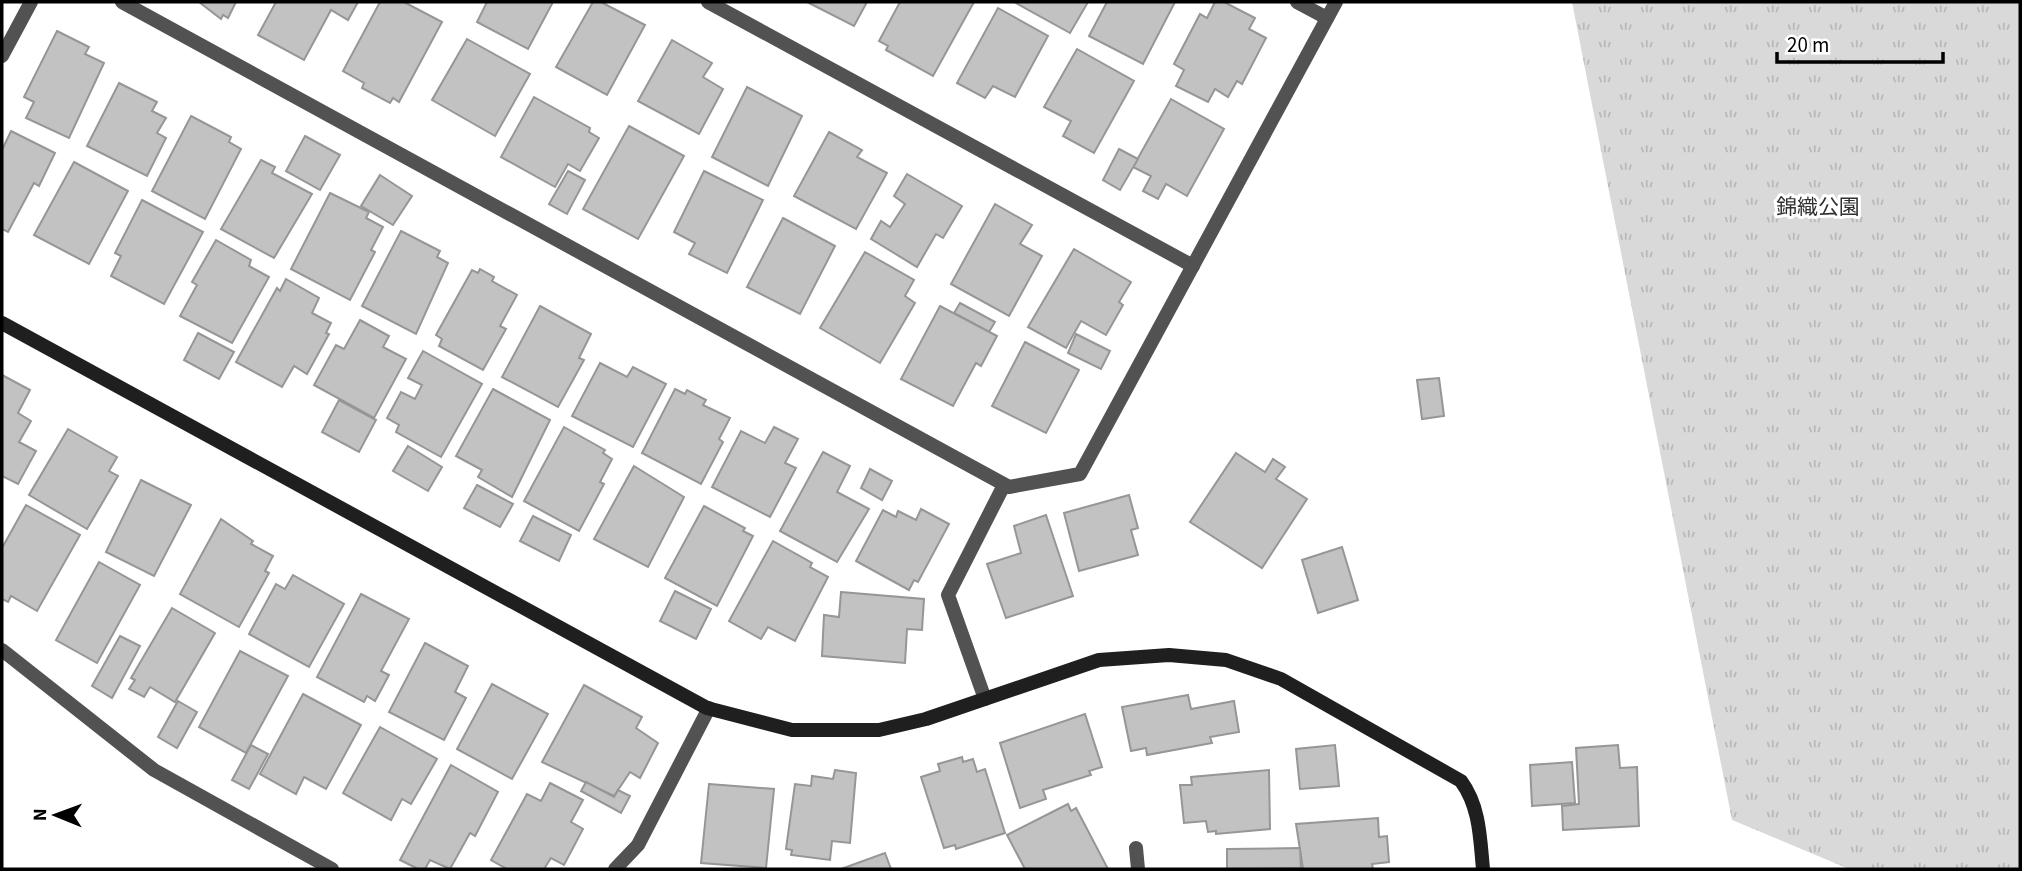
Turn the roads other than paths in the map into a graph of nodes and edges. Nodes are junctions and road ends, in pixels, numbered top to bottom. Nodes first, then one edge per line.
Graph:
1 (31, 2) edge
2 (122, 2) edge
3 (708, 2) edge
4 (1297, 2) edge
5 (1336, 2) edge
6 (1327, 18) junction
7 (2, 56) edge
8 (1193, 266) junction
9 (2, 323) edge
10 (1004, 485) junction
11 (2, 650) edge
12 (985, 699) junction
13 (709, 708) junction
14 (1136, 848) dead end
15 (332, 869) edge
16 (615, 869) edge
17 (1138, 869) edge
18 (1483, 869) edge

1 - 7 street
2 - 10 street
3 - 8 street
4 - 6 street
5 - 6 street
6 - 8 street
8 - 10 street
9 - 13 street
10 - 12 street
11 - 15 street
12 - 13 street
12 - 18 street
13 - 16 street
14 - 17 street

